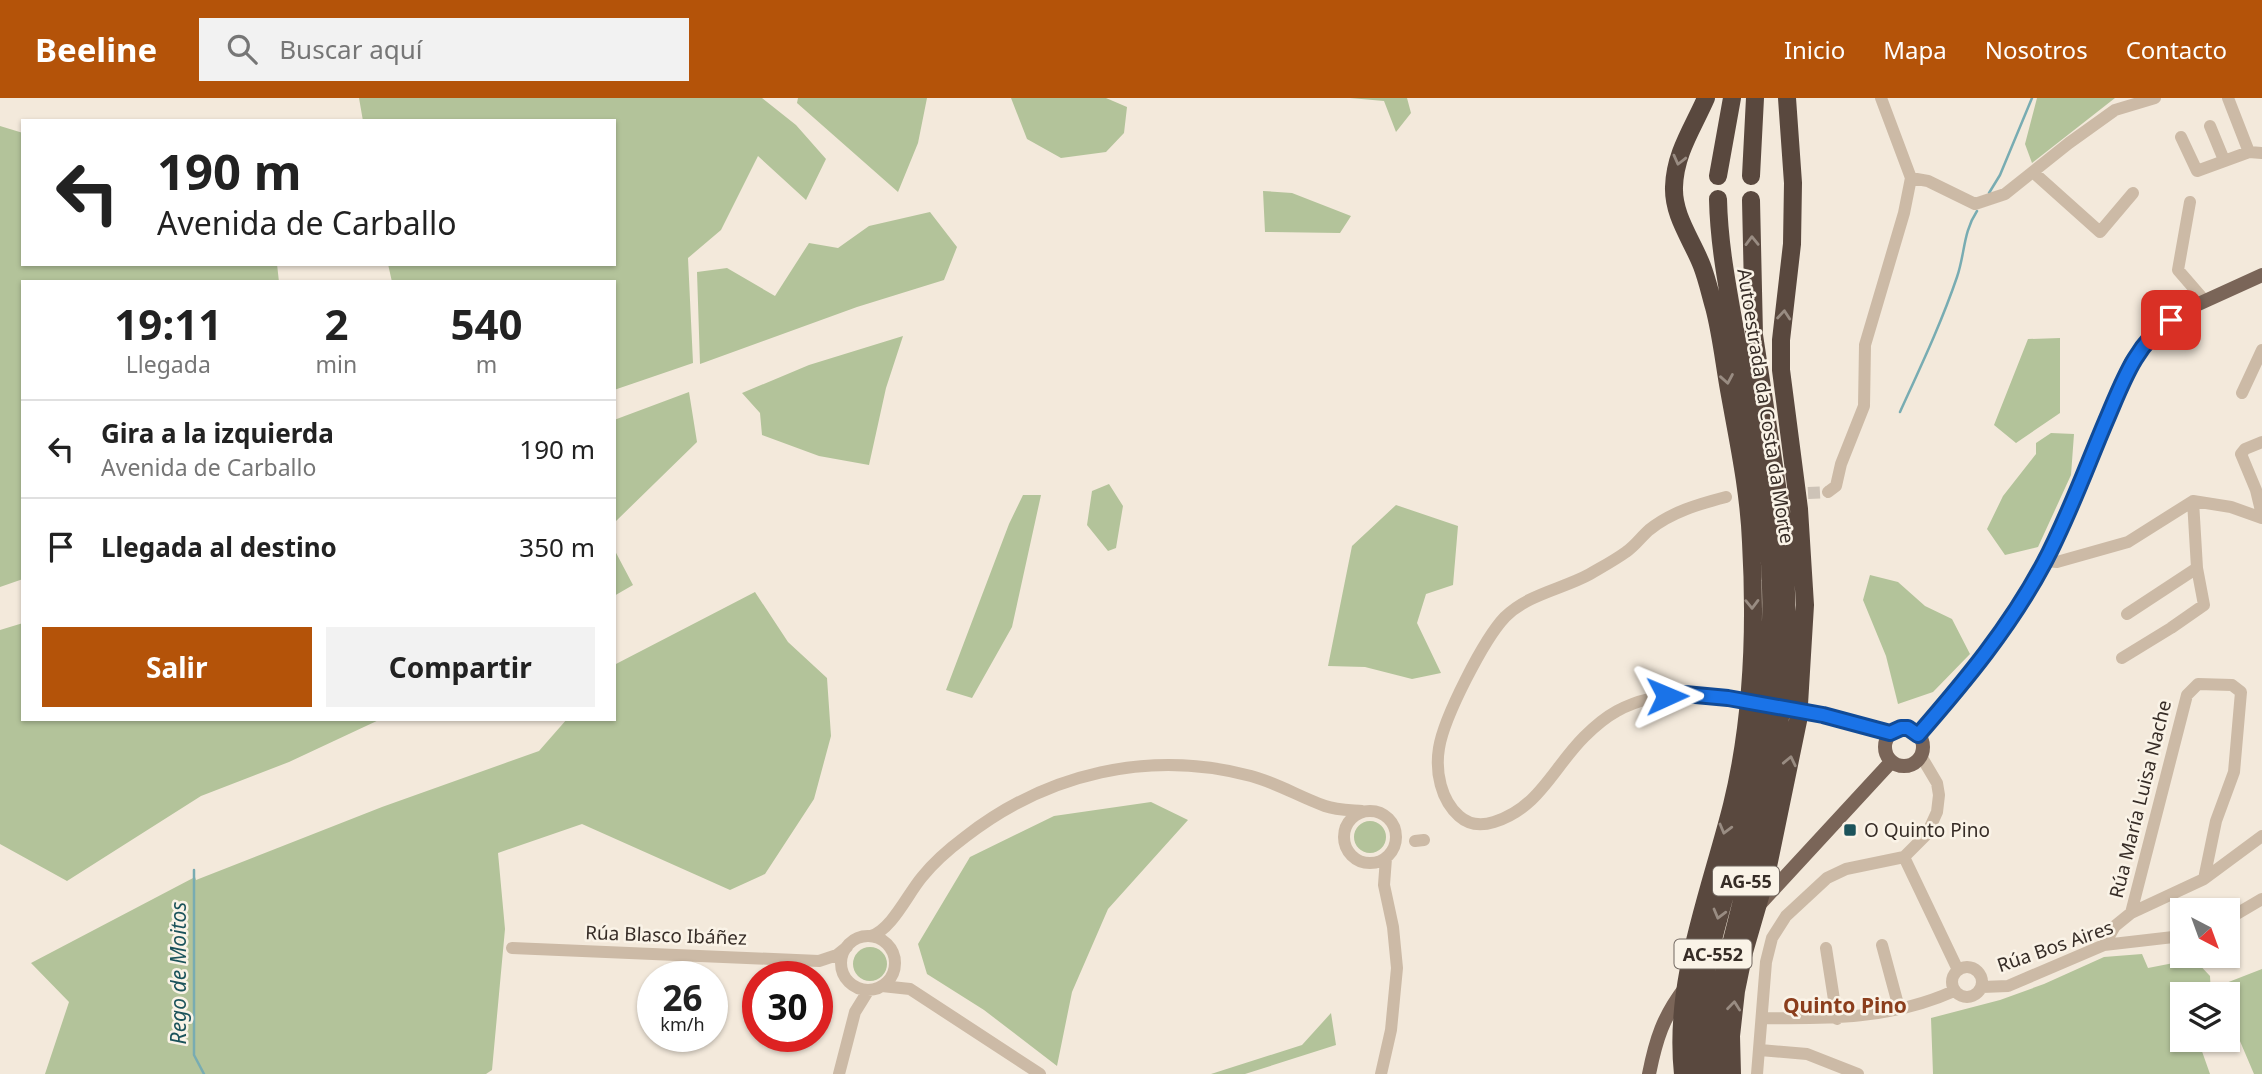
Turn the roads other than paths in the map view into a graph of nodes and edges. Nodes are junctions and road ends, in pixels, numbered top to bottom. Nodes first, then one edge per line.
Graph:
1 (1706, 98) edge
2 (1732, 98) edge
3 (1755, 98) edge
4 (1787, 98) edge
5 (1881, 98) edge
6 (2155, 98) edge
7 (2228, 98) edge
8 (2210, 126) dead end
9 (2181, 137) dead end
10 (2255, 153) edge
11 (2224, 160) junction
12 (2033, 172) junction
13 (1718, 176) dead end
14 (1751, 176) dead end
15 (1911, 178) junction
16 (2133, 193) dead end
17 (1718, 199) dead end
18 (1751, 200) dead end
19 (2190, 202) dead end
20 (2262, 275) edge
21 (2204, 300) junction
22 (2262, 350) edge
23 (2242, 393) dead end
24 (2262, 442) edge
25 (1828, 492) dead end
26 (2259, 492) edge
27 (1726, 498) dead end
28 (2193, 501) junction
29 (2262, 517) edge
30 (2046, 561) junction
31 (2197, 568) junction
32 (2127, 614) dead end
33 (2122, 658) dead end
34 (1890, 733) junction
35 (1918, 735) junction
36 (1921, 756) junction
37 (1891, 762) junction
38 (1327, 807) junction
39 (1362, 811) junction
40 (1344, 836) junction
41 (2262, 836) edge
42 (1904, 857) junction
43 (1386, 858) junction
44 (1373, 863) junction
45 (2204, 879) junction
46 (1384, 884) junction
47 (2262, 899) edge
48 (2131, 912) junction
49 (2240, 912) edge
50 (890, 923) junction
51 (871, 936) junction
52 (2170, 937) edge
53 (1882, 945) dead end
54 (2104, 945) junction
55 (847, 947) junction
56 (889, 947) junction
57 (512, 948) dead end
58 (1825, 948) dead end
59 (819, 961) joint
60 (895, 967) junction
61 (833, 968) edge
62 (1958, 970) junction
63 (850, 982) junction
64 (882, 986) junction
65 (1982, 987) junction
66 (910, 989) junction
67 (868, 990) junction
68 (1954, 991) junction
69 (1899, 1008) junction
70 (855, 1012) junction
71 (1763, 1018) junction
72 (1837, 1019) junction
73 (1760, 1050) junction
74 (839, 1074) edge
75 (1040, 1074) edge
76 (1381, 1074) edge
77 (1649, 1074) edge
78 (1683, 1074) edge
79 (1699, 1074) edge
80 (1715, 1074) edge
81 (1732, 1074) edge
82 (1756, 1074) edge
83 (1858, 1074) edge

1 -> 78 highway
2 - 13 highway
3 - 14 highway
81 -> 4 highway
5 - 15 street
6 - 12 street
7 - 10 street
8 - 11 street
9 - 11 street
10 - 11 street
12 - 15 street
12 - 16 street
15 - 25 street
17 -> 79 highway, Autoestrada da Costa da Morte / AG-55
80 -> 18 highway, Autoestrada da Costa da Morte / AG-55
19 - 21 street
20 - 21 main road
21 - 30 main road
22 - 23 street
24 - 26 street
26 - 29 street
27 - 34 street
28 - 29 street
28 - 30 street
28 - 31 street
30 - 35 main road
31 - 32 street
31 - 33 street
34 - 35 main road
34 - 37 main road
35 - 36 main road
36 - 37 main road
36 - 42 street
37 - 77 main road, AC-552
38 - 39 street
38 - 40 street
38 - 50 street
39 - 40 street
39 - 43 street
40 - 44 street
41 - 45 street
42 - 62 street
42 - 71 street
43 - 44 street
43 - 46 street
44 - 46 street
45 - 48 street
45 - 48 street, Rúa María Luisa Nache
46 - 76 street
47 - 49 street
48 - 54 street
50 - 51 street
50 - 56 street
51 - 55 street
51 - 56 street
52 - 54 street, Rúa Bos Aires
53 - 69 street
54 - 65 street, Rúa Bos Aires
55 - 59 street, Rúa Blasco Ibáñez
55 - 63 street
56 - 60 street
57 - 59 street, Rúa Blasco Ibáñez
58 - 72 street
60 - 64 street
60 - 66 street
61 - 63 street
62 - 65 street
62 - 68 street
63 - 67 street
63 - 70 street
64 - 66 street
64 - 67 street
65 - 68 street
66 - 75 street
67 - 70 street
68 - 69 street
69 - 72 street
70 - 74 street
71 - 72 street
71 - 73 street
73 - 82 street
73 - 83 street

